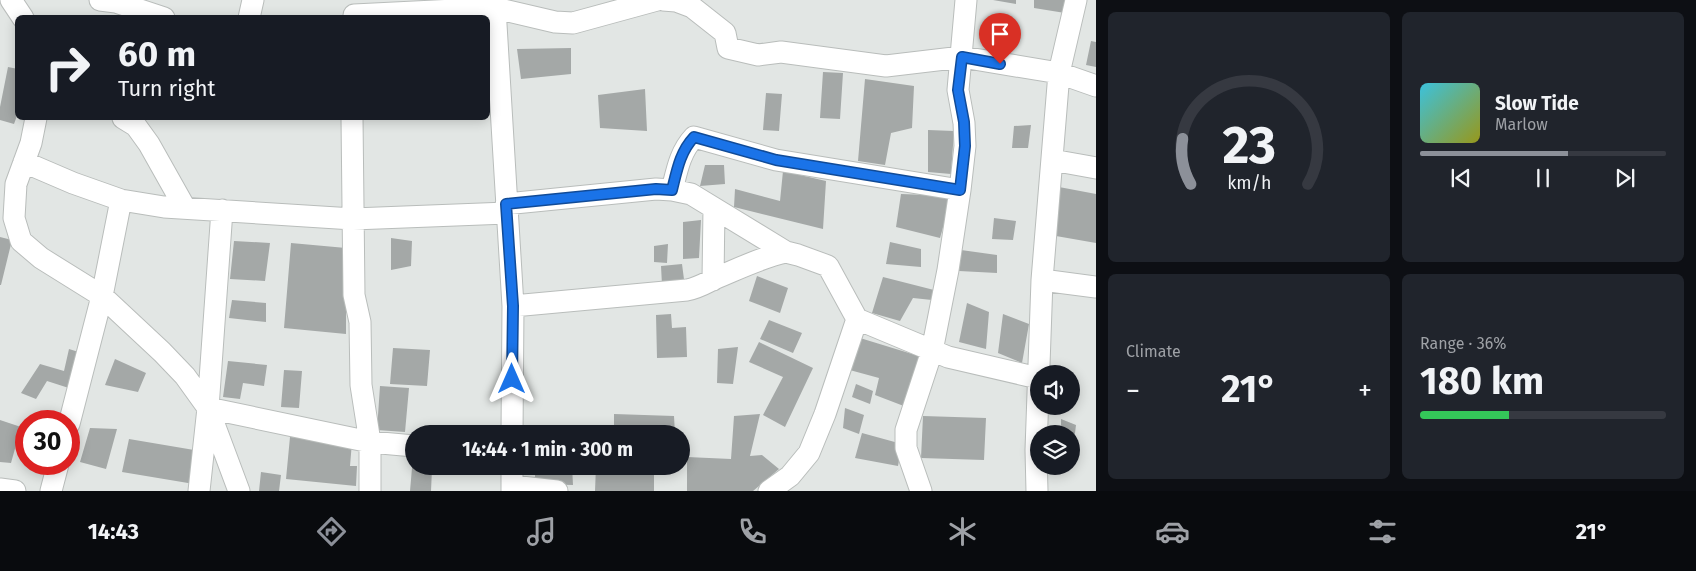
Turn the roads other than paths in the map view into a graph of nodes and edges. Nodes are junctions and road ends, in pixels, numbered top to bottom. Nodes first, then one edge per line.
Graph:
1 (11, 0) edge
2 (100, 0) edge
3 (253, 0) edge
4 (657, 0) edge
5 (663, 0) edge
6 (966, 0) edge
7 (1076, 0) edge
8 (135, 4) edge
9 (496, 4) edge
10 (354, 11) edge
11 (21, 15) edge
12 (158, 15) edge
13 (250, 15) edge
14 (962, 57) junction
15 (1059, 73) junction
16 (1096, 86) edge
17 (35, 120) edge
18 (126, 120) edge
19 (352, 120) edge
20 (1052, 160) junction
21 (24, 162) junction
22 (1096, 168) edge
23 (672, 190) junction
24 (960, 190) junction
25 (121, 200) junction
26 (185, 208) junction
27 (714, 208) junction
28 (507, 209) junction
29 (222, 210) junction
30 (353, 219) junction
31 (786, 252) junction
32 (713, 280) junction
33 (1042, 280) junction
34 (1096, 287) edge
35 (102, 296) junction
36 (513, 306) junction
37 (857, 319) junction
38 (932, 351) junction
39 (1039, 365) edge
40 (1030, 376) edge
41 (208, 408) junction
42 (73, 410) edge
43 (1037, 415) edge
44 (512, 425) edge
45 (370, 442) junction
46 (405, 445) edge
47 (55, 475) edge
48 (512, 481) edge
49 (0, 489) edge
50 (15, 491) edge
51 (51, 491) edge
52 (199, 491) edge
53 (239, 491) edge
54 (370, 491) edge
55 (557, 491) edge
56 (769, 491) edge
57 (921, 491) edge
58 (1037, 491) edge

1 - 11 street
2 - 8 street
3 - 13 street
4 - 9 street
5 - 14 street
6 - 14 street
7 - 15 street
8 - 12 street
9 - 10 street
9 - 28 street
14 - 15 street
14 - 24 street
15 - 16 street
15 - 20 street
17 - 21 street
18 - 26 street
19 - 30 street
20 - 22 street
20 - 33 street
21 - 25 street
21 - 35 street
23 - 24 street
23 - 27 street
23 - 28 street
24 - 38 street
25 - 26 street
25 - 35 street
26 - 29 street
27 - 31 street
27 - 32 street
28 - 30 street
28 - 36 street
29 - 30 street
29 - 41 street
30 - 45 street
31 - 32 street
31 - 37 street
32 - 36 street
33 - 34 street
33 - 39 street
35 - 41 street
35 - 42 street
36 - 44 street
37 - 38 street
37 - 56 street
38 - 40 street
38 - 57 street
41 - 45 street
41 - 52 street
41 - 53 street
43 - 58 street
45 - 46 street
45 - 54 street
47 - 51 street
48 - 55 street
49 - 50 street

